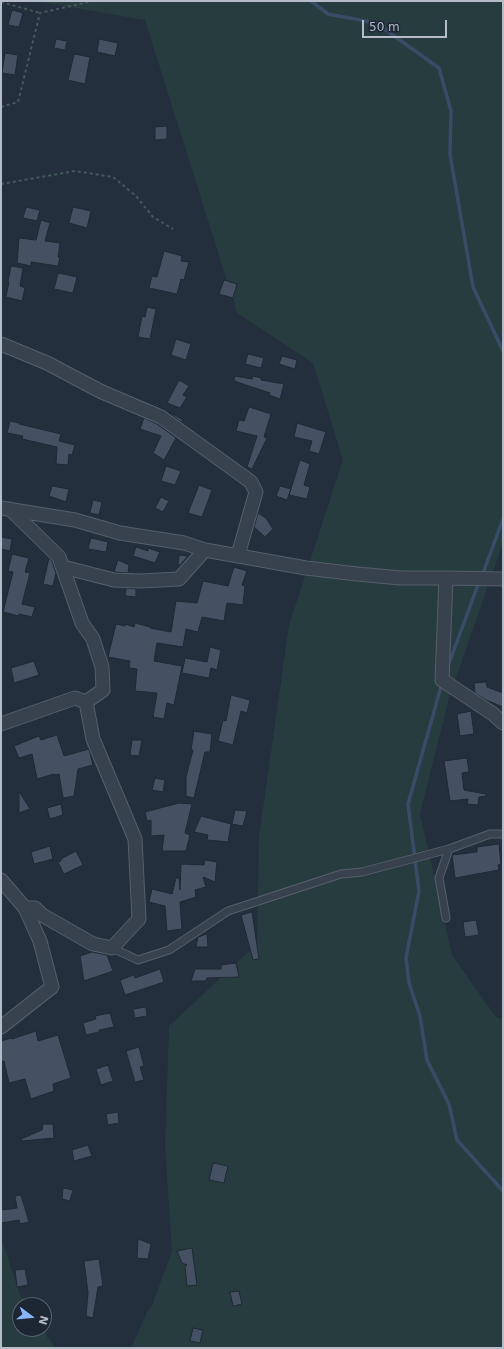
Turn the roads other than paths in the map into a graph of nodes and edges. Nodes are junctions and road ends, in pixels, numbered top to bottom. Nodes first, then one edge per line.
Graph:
1 (1, 344) edge
2 (5, 508) edge
3 (205, 550) junction
4 (238, 555) junction
5 (63, 567) junction
6 (446, 578) junction
7 (503, 579) edge
8 (86, 702) junction
9 (498, 714) edge
10 (503, 723) edge
11 (1, 724) edge
12 (503, 834) edge
13 (449, 849) junction
14 (1, 880) edge
15 (25, 908) junction
16 (446, 918) dead end
17 (112, 948) junction
18 (1, 1027) edge

1 - 4 street
2 - 3 street
2 - 5 street
3 - 4 street
3 - 5 street
4 - 6 street
5 - 8 street
6 - 7 street
6 - 9 street
8 - 11 street
8 - 17 street
9 - 10 street
12 - 13 lane
13 - 16 lane
13 - 17 lane
14 - 15 street
15 - 17 street
15 - 18 street

